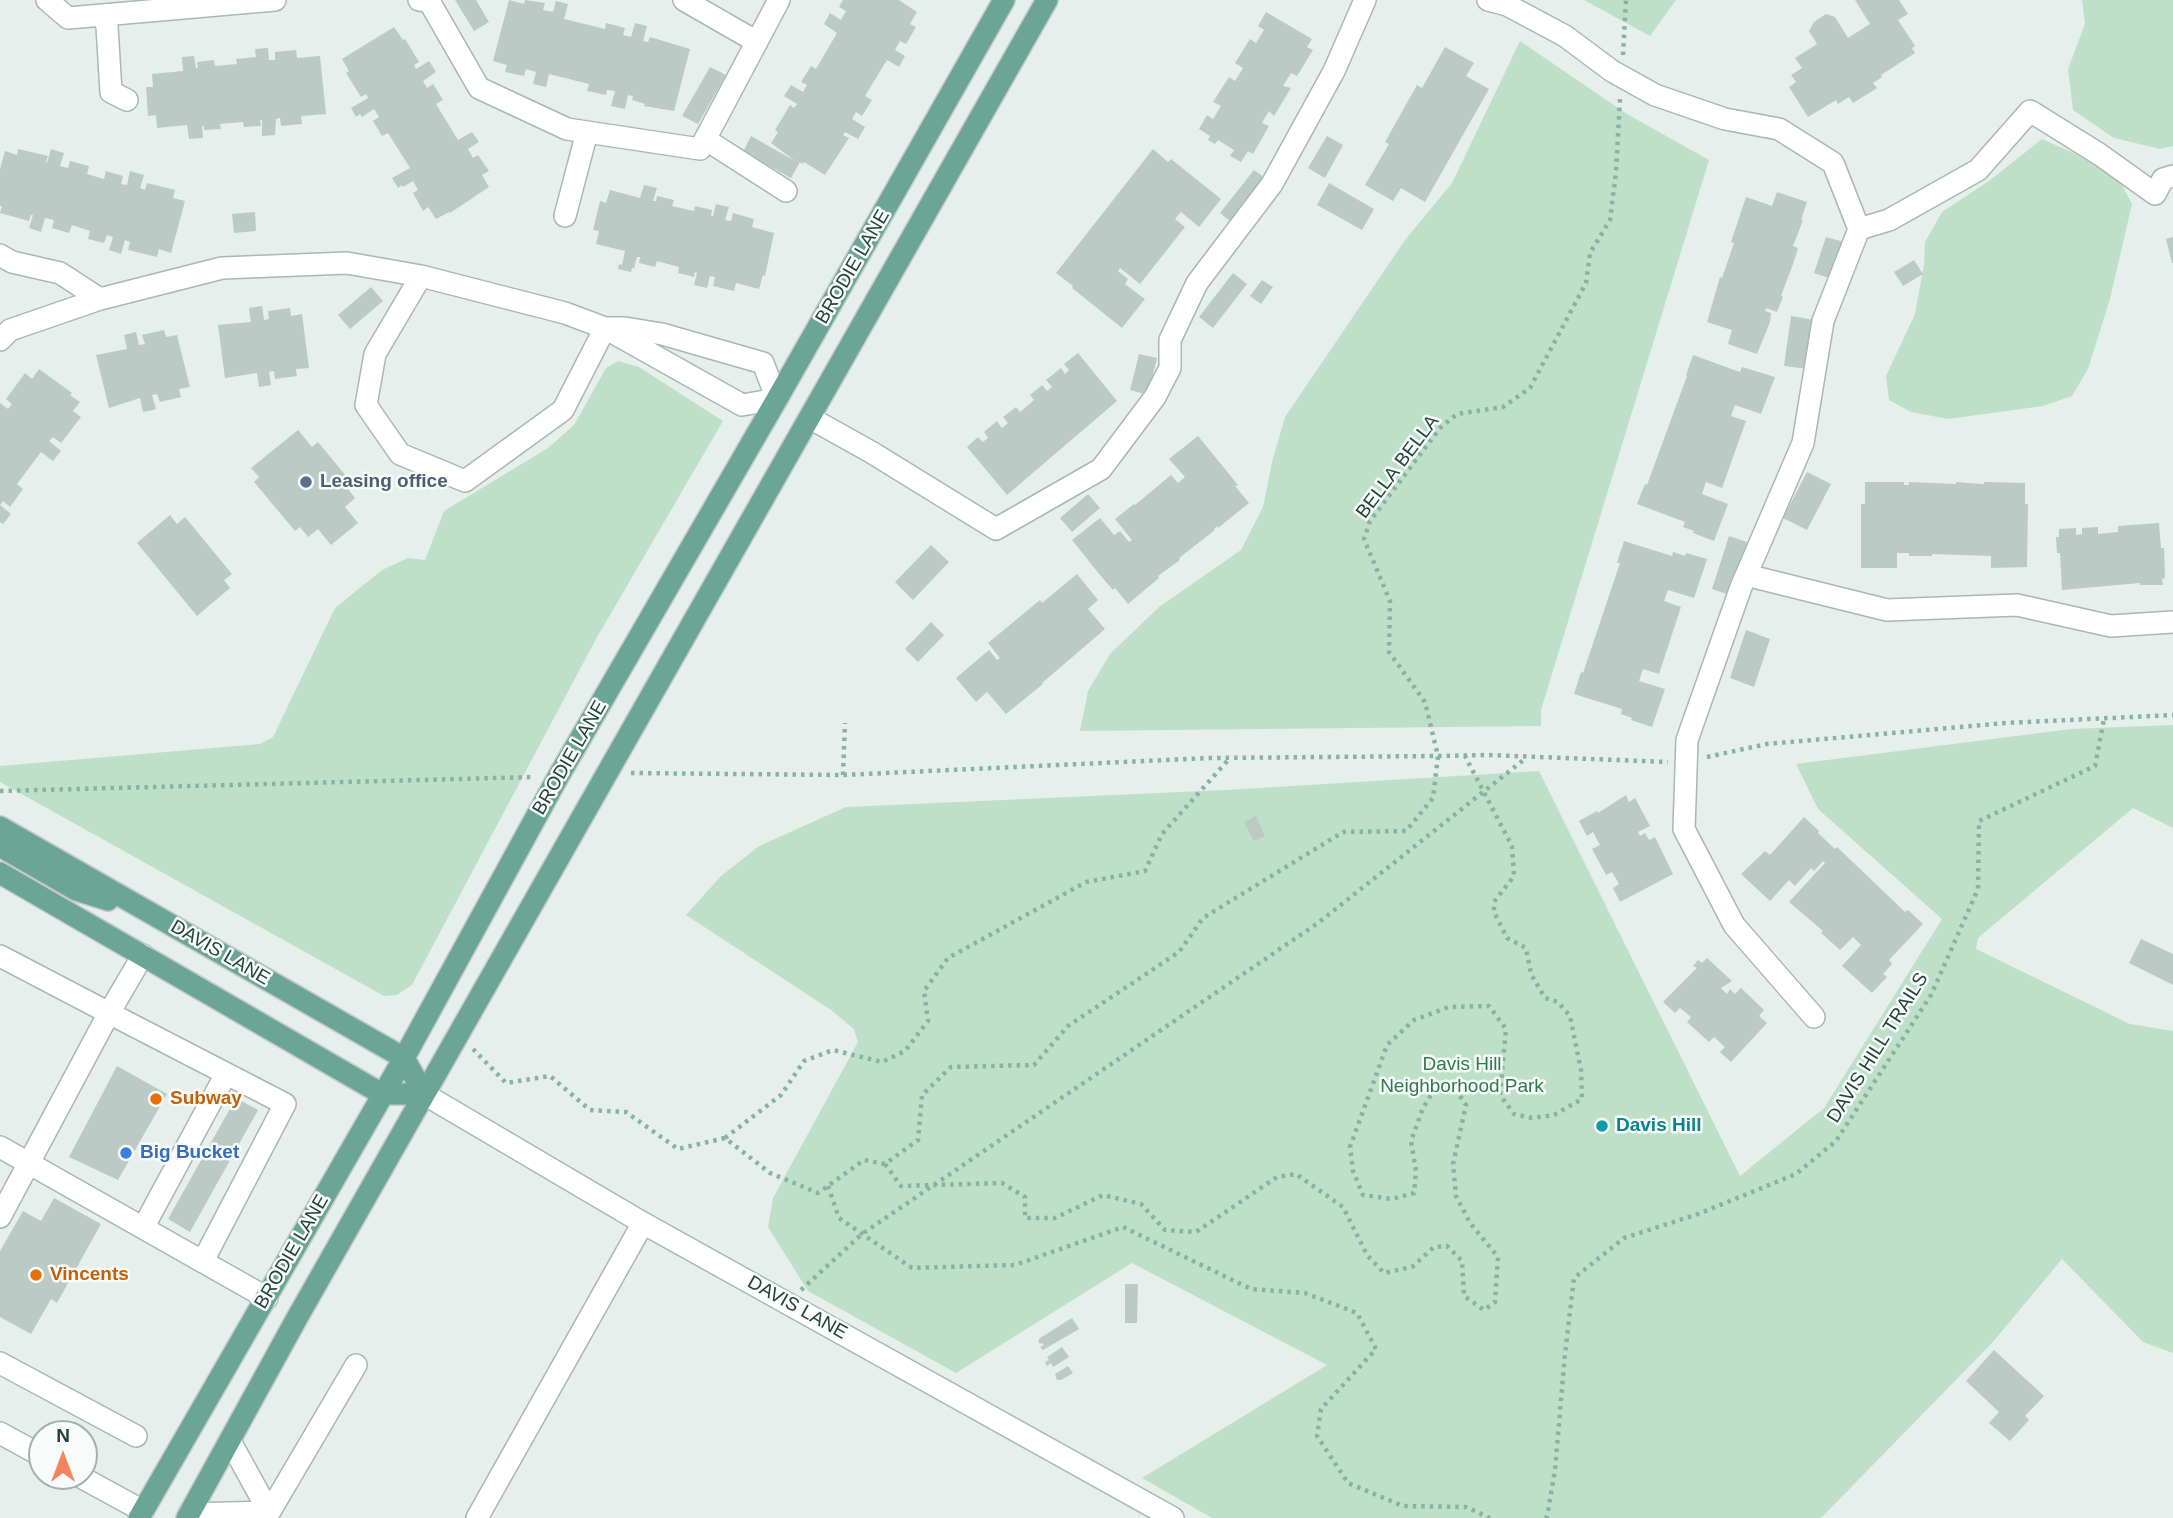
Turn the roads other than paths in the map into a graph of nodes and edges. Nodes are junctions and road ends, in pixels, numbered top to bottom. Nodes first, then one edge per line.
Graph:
1 (47, 0) edge
2 (275, 0) edge
3 (419, 0) edge
4 (684, 0) edge
5 (779, 0) edge
6 (1004, 0) edge
7 (1047, 0) edge
8 (1365, 0) edge
9 (1488, 0) edge
10 (102, 15) junction
11 (757, 42) junction
12 (127, 100) dead end
13 (587, 132) junction
14 (705, 139) junction
15 (2173, 176) edge
16 (786, 191) dead end
17 (565, 216) dead end
18 (1859, 229) junction
19 (0, 255) edge
20 (421, 276) junction
21 (100, 299) junction
22 (605, 328) junction
23 (0, 340) edge
24 (777, 399) junction
25 (810, 418) junction
26 (1746, 575) junction
27 (2173, 622) edge
28 (0, 827) edge
29 (0, 846) edge
30 (0, 873) edge
31 (150, 913) junction
32 (143, 955) junction
33 (0, 956) edge
34 (109, 1013) junction
35 (1814, 1017) dead end
36 (404, 1058) junction
37 (226, 1074) junction
38 (382, 1094) junction
39 (424, 1094) junction
40 (0, 1147) edge
41 (30, 1163) junction
42 (0, 1217) edge
43 (643, 1223) junction
44 (143, 1228) junction
45 (202, 1261) junction
46 (267, 1297) junction
47 (0, 1363) edge
48 (356, 1365) dead end
49 (0, 1433) edge
50 (136, 1436) dead end
51 (230, 1441) junction
52 (28, 1448) edge
53 (98, 1488) edge
54 (141, 1514) edge
55 (188, 1516) edge
56 (271, 1516) edge
57 (477, 1518) edge
58 (1173, 1518) edge

1 - 10 street
2 - 10 street
3 - 13 street
4 - 11 street
5 - 11 street
6 - 24 main road, BRODIE LANE
7 - 25 main road, BRODIE LANE
8 - 25 street
9 - 18 street
10 - 12 street
11 - 14 street
13 - 14 street
13 - 17 street
14 - 16 street
15 - 18 street
18 - 26 street
19 - 21 street
20 - 21 street
20 - 22 street
20 - 22 street
21 - 23 street
22 - 24 street
22 - 24 street
24 - 25 main road
24 - 36 main road, BRODIE LANE
25 - 39 main road, BRODIE LANE
26 - 27 street
26 - 35 street
28 - 31 main road, DAVIS LANE
29 - 31 main road
30 - 32 main road, DAVIS LANE
31 - 36 main road, DAVIS LANE
32 - 34 street
32 - 38 main road, DAVIS LANE
33 - 34 street
34 - 37 street
34 - 41 street
36 - 38 main road, BRODIE LANE
36 - 39 main road
37 - 44 street
37 - 45 street
38 - 39 main road
38 - 46 main road, BRODIE LANE
39 - 43 street, DAVIS LANE
39 - 51 main road, BRODIE LANE
40 - 41 street
41 - 42 street
41 - 44 street
43 - 57 street
43 - 58 street, DAVIS LANE
44 - 45 street
45 - 46 street
46 - 54 main road, BRODIE LANE
47 - 50 street
48 - 56 street
49 - 52 street
51 - 55 main road, BRODIE LANE
51 - 56 street
53 - 54 street
55 - 56 street

